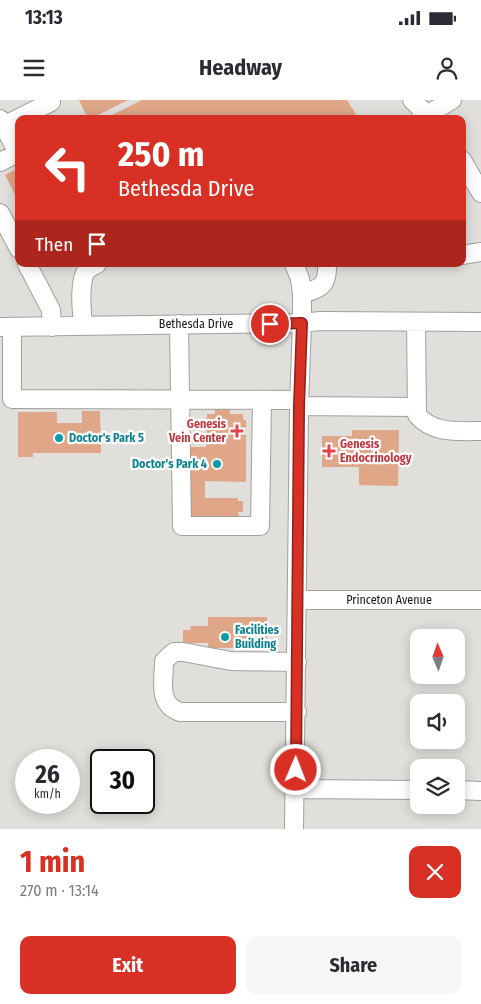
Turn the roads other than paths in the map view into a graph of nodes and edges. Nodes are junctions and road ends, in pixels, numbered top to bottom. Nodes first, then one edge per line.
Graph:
1 (51, 100) edge
2 (412, 100) edge
3 (452, 100) edge
4 (19, 115) edge
5 (424, 115) edge
6 (429, 115) edge
7 (15, 117) edge
8 (2, 122) edge
9 (15, 147) edge
10 (15, 154) edge
11 (0, 162) edge
12 (466, 167) edge
13 (481, 193) edge
14 (0, 213) edge
15 (10, 240) edge
16 (481, 252) edge
17 (466, 254) edge
18 (29, 267) edge
19 (91, 267) edge
20 (295, 267) edge
21 (327, 267) edge
22 (302, 294) junction
23 (416, 322) junction
24 (481, 322) edge
25 (302, 323) junction
26 (179, 324) junction
27 (82, 326) junction
28 (6, 327) edge
29 (52, 327) junction
30 (180, 399) junction
31 (262, 400) junction
32 (299, 403) junction
33 (416, 407) junction
34 (481, 431) edge
35 (298, 600) junction
36 (481, 600) edge
37 (297, 662) junction
38 (297, 712) junction
39 (296, 789) junction
40 (410, 790) edge
41 (465, 790) edge
42 (481, 791) edge
43 (294, 829) edge

1 - 4 street
2 - 5 street
3 - 6 street
7 - 8 street
8 - 9 street
10 - 11 street
12 - 13 street
14 - 15 street
16 - 17 street
18 - 29 street
19 - 27 street
20 - 22 street
21 - 22 street
22 - 25 street
23 - 24 street, Bethesda Drive
23 - 25 street, Bethesda Drive
23 - 33 street
25 - 26 street, Bethesda Drive
25 - 32 street
26 - 27 street, Bethesda Drive
26 - 30 street
27 - 29 street, Bethesda Drive
28 - 29 street, Bethesda Drive
28 - 30 street
30 - 31 street
30 - 31 street
31 - 32 street
32 - 33 street
32 - 35 street
33 - 34 street
35 - 36 street, Princeton Avenue
35 - 37 street
37 - 38 street
37 - 38 street
38 - 39 street
39 - 40 street
39 - 43 street
41 - 42 street

